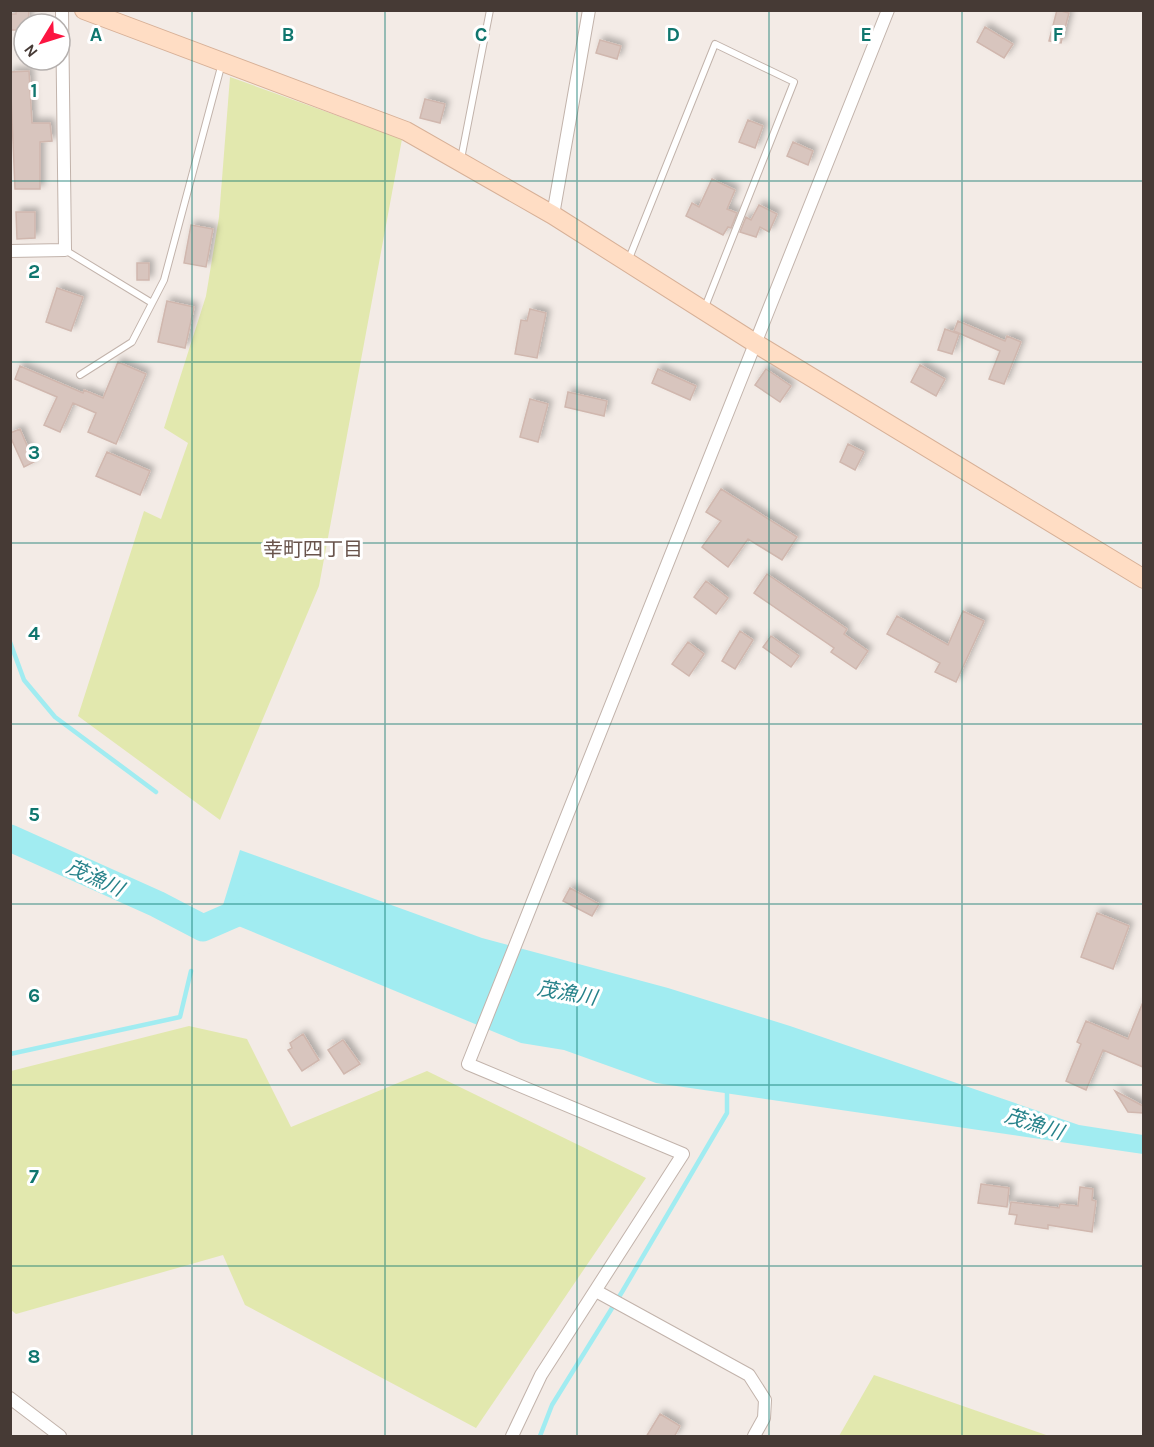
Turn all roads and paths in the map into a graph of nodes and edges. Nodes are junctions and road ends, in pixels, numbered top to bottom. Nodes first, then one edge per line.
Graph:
1 (62, 10) edge
2 (84, 10) edge
3 (490, 10) edge
4 (590, 10) edge
5 (888, 10) edge
6 (222, 62) junction
7 (461, 162) junction
8 (553, 215) junction
9 (65, 250) junction
10 (10, 251) edge
11 (627, 262) junction
12 (152, 303) junction
13 (703, 310) junction
14 (755, 343) junction
15 (80, 375) dead end
16 (1143, 579) edge
17 (596, 1292) junction
18 (10, 1398) edge
19 (60, 1437) edge
20 (512, 1437) edge
21 (754, 1437) edge

1 - 9 street
2 - 6 street
3 - 7 lane
4 - 8 street
5 - 14 street
6 - 7 street
6 - 12 lane
7 - 8 street
8 - 11 street
9 - 10 street
9 - 12 lane
11 - 13 street
11 - 13 lane
12 - 15 lane
13 - 14 street
14 - 16 street
14 - 17 street
17 - 20 street
17 - 21 street
18 - 19 street

